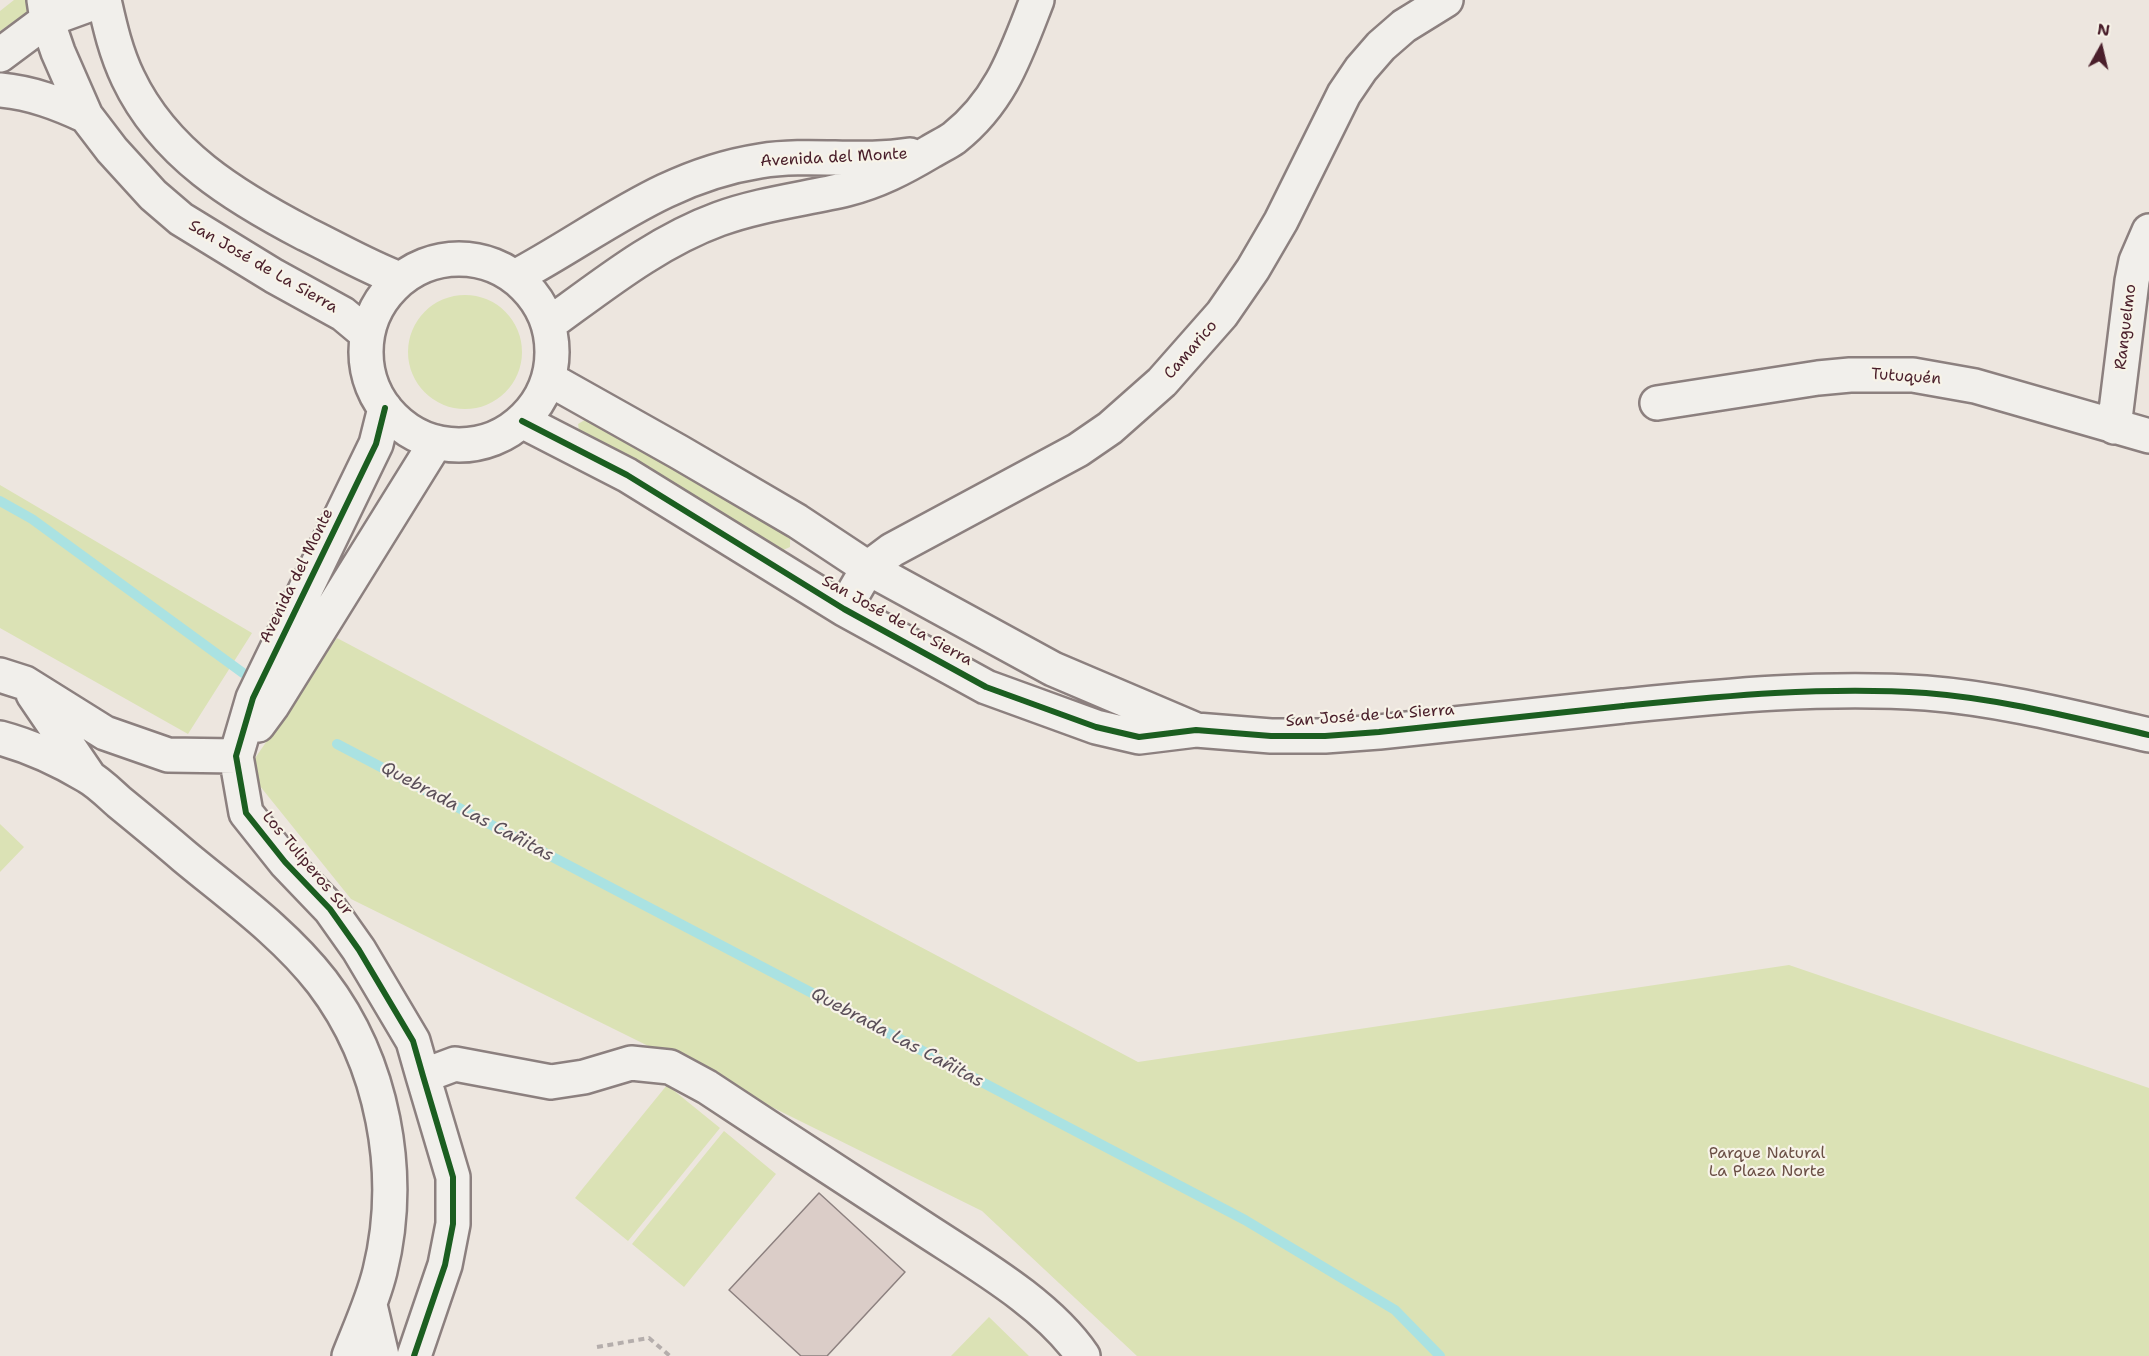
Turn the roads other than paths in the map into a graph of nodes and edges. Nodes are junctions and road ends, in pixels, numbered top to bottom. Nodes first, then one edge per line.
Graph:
1 (103, 0) edge
2 (1037, 0) edge
3 (1446, 0) edge
4 (45, 10) edge
5 (0, 55) edge
6 (0, 90) edge
7 (86, 116) junction
8 (930, 152) junction
9 (2149, 231) edge
10 (516, 277) junction
11 (400, 279) junction
12 (549, 324) junction
13 (368, 334) junction
14 (549, 379) junction
15 (1657, 403) dead end
16 (385, 408) junction
17 (522, 421) junction
18 (2114, 427) junction
19 (2149, 436) edge
20 (436, 442) junction
21 (868, 568) junction
22 (844, 609) junction
23 (13, 679) edge
24 (1196, 730) junction
25 (2149, 735) edge
26 (0, 738) edge
27 (236, 756) junction
28 (89, 777) junction
29 (423, 1076) junction
30 (370, 1305) junction
31 (349, 1356) edge
32 (382, 1356) edge
33 (414, 1356) edge
34 (1083, 1356) edge

1 - 4 street
1 - 11 street
2 - 8 street, Avenida del Monte
3 - 21 street, Camarico
4 - 5 street
4 - 7 street, San José de La Sierra
6 - 7 street
7 - 13 street, San José de La Sierra
8 - 10 street, Avenida del Monte
8 - 12 street, Avenida del Monte
9 - 18 street, Ranguelmo
10 - 11 street
10 - 12 street
11 - 13 street
12 - 14 street
13 - 16 street
14 - 17 street
14 - 21 street, San José de La Sierra
15 - 18 street, Tutuquén
16 - 20 street
16 - 27 street, Avenida del Monte
17 - 20 street
17 - 22 street, San José de La Sierra
18 - 19 street, Tutuquén
20 - 27 street
21 - 22 street, Camarico
21 - 24 street, San José de La Sierra
22 - 24 street, San José de La Sierra
23 - 27 street
23 - 28 street
24 - 25 street, San José de La Sierra
26 - 28 street
27 - 29 street, Los Tuliperos Sur
28 - 30 street
29 - 33 street, Los Tuliperos Sur
29 - 34 street
30 - 31 street
30 - 32 street

